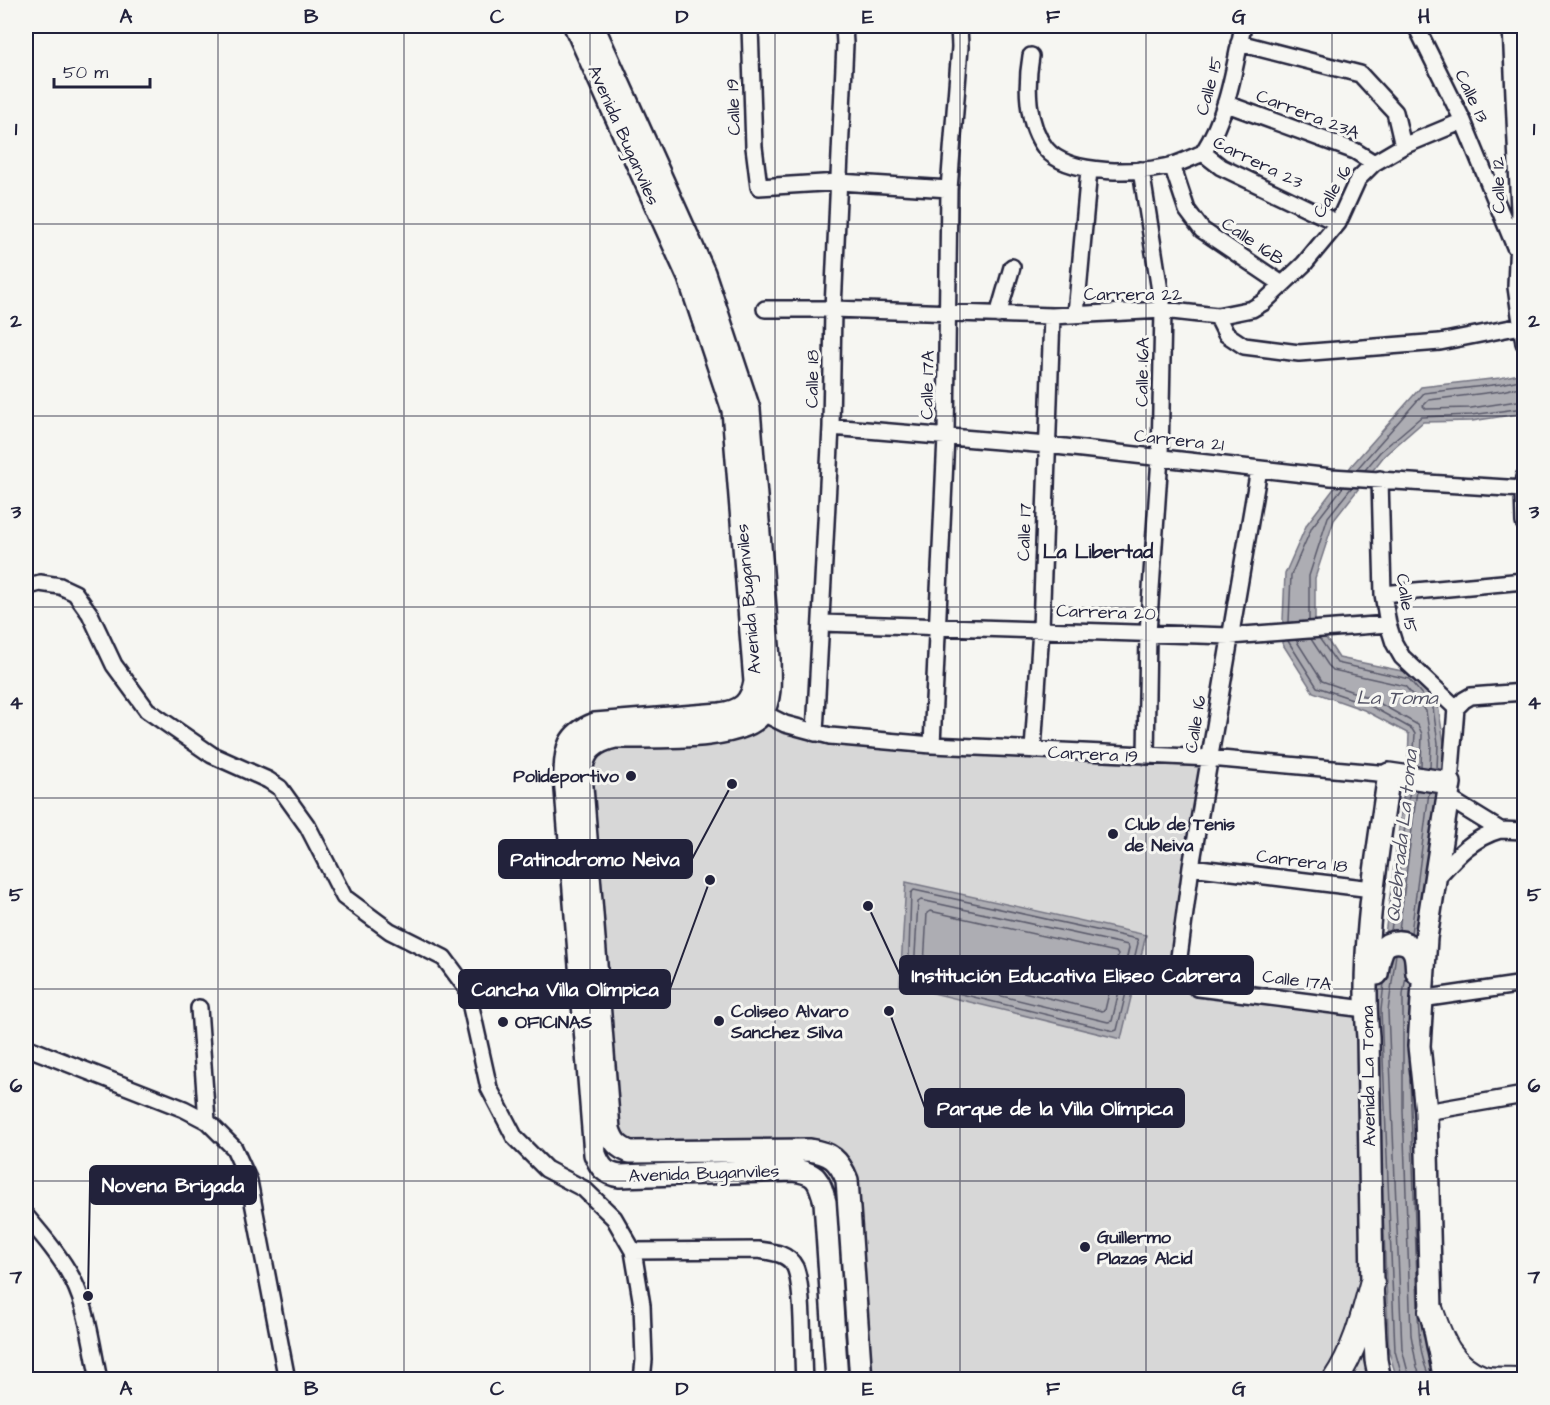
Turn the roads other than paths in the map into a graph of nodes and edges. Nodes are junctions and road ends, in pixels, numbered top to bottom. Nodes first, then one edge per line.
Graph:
1 (575, 26) edge
2 (593, 26) edge
3 (750, 26) edge
4 (844, 26) edge
5 (959, 26) edge
6 (1243, 26) edge
7 (1416, 26) edge
8 (1511, 26) edge
9 (1239, 43) junction
10 (1031, 56) dead end
11 (1227, 104) junction
12 (1463, 121) junction
13 (1403, 146) junction
14 (1203, 153) junction
15 (1374, 163) junction
16 (1172, 165) junction
17 (1089, 170) junction
18 (1141, 170) junction
19 (839, 182) junction
20 (949, 189) junction
21 (1522, 209) edge
22 (1338, 223) junction
23 (1517, 252) junction
24 (1012, 267) dead end
25 (1282, 284) junction
26 (1520, 286) edge
27 (765, 309) dead end
28 (833, 309) junction
29 (1163, 310) junction
30 (949, 313) junction
31 (1076, 314) junction
32 (998, 315) junction
33 (1052, 316) junction
34 (1217, 316) junction
35 (1521, 326) junction
36 (1524, 343) edge
37 (831, 427) junction
38 (946, 437) junction
39 (1047, 445) junction
40 (1160, 458) junction
41 (1259, 469) junction
42 (1375, 479) junction
43 (1523, 483) edge
44 (1524, 523) edge
45 (1524, 581) edge
46 (26, 587) edge
47 (1383, 594) junction
48 (822, 623) junction
49 (1388, 624) junction
50 (936, 627) junction
51 (1041, 629) junction
52 (1148, 633) junction
53 (1230, 636) junction
54 (1524, 692) edge
55 (755, 708) junction
56 (1456, 708) junction
57 (815, 733) junction
58 (932, 746) junction
59 (1033, 750) junction
60 (1146, 756) junction
61 (1210, 758) junction
62 (1395, 775) junction
63 (1447, 788) junction
64 (1500, 830) junction
65 (1524, 831) edge
66 (1191, 867) junction
67 (1434, 880) junction
68 (1372, 889) junction
69 (1190, 984) joint
70 (1524, 984) edge
71 (1421, 999) junction
72 (199, 1008) dead end
73 (1365, 1009) junction
74 (1368, 1037) junction
75 (1419, 1046) junction
76 (26, 1047) edge
77 (1524, 1095) edge
78 (1426, 1112) junction
79 (207, 1121) junction
80 (26, 1216) edge
81 (633, 1251) junction
82 (1372, 1284) junction
83 (1431, 1311) junction
84 (99, 1380) edge
85 (287, 1380) edge
86 (642, 1380) edge
87 (804, 1380) edge
88 (837, 1380) edge
89 (861, 1380) edge
90 (1335, 1380) edge
91 (1380, 1380) edge
92 (1445, 1380) edge
93 (1520, 1380) edge

1 - 55 main road, Avenida Buganviles
2 - 55 main road, Avenida Buganviles
3 - 19 street, Calle 19
4 - 19 street, Calle 18
5 - 20 street, Calle 17A
6 - 9 street, Calle 15
7 - 12 street, Calle 13
8 - 21 street, Calle 12
9 - 11 street, Calle 15
9 - 13 street
10 - 17 street, Carrera 23
11 - 14 street, Calle 15
11 - 15 street, Carrera 23A
12 - 13 street, Calle 16
12 - 23 street, Calle 13
13 - 15 street, Calle 16
14 - 16 street, Carrera 23
14 - 22 street, Carrera 23
15 - 22 street, Calle 16
16 - 18 street, Carrera 23
16 - 25 street, Calle 16B
17 - 18 street, Carrera 23
17 - 31 street
18 - 29 street, Calle 16A
19 - 20 street
19 - 28 street, Calle 18
20 - 30 street, Calle 17A
21 - 23 street, Calle 12
22 - 25 street, Calle 16
23 - 26 street, Calle 12
24 - 32 street
25 - 34 street, Calle 16
26 - 35 street, Calle 12
27 - 28 street, Carrera 22
28 - 30 street, Carrera 22
28 - 37 street, Calle 18
29 - 31 street, Carrera 22
29 - 34 street, Carrera 22
29 - 40 street, Calle 16A
30 - 32 street, Carrera 22
30 - 38 street, Calle 17A
31 - 33 street, Carrera 22
32 - 33 street, Carrera 22
33 - 39 street, Calle 17
34 - 35 street
35 - 36 street, Calle 12
37 - 38 street, Carrera 21
37 - 48 street, Calle 18
38 - 39 street, Carrera 21
38 - 50 street, Calle 17A
39 - 40 street, Carrera 21
39 - 51 street, Calle 17
40 - 41 street, Carrera 21
40 - 52 street, Calle 16A
41 - 42 street, Carrera 21
41 - 53 street, Calle 16
42 - 43 street, Carrera 21
42 - 47 street, Calle 15
43 - 44 street
45 - 47 street
46 - 81 street
47 - 49 street, Calle 15
48 - 50 street, Carrera 20
48 - 57 street, Calle 18
49 - 53 street, Carrera 20
49 - 56 street, Calle 15
50 - 51 street, Carrera 20
50 - 58 street, Calle 17A
51 - 52 street, Carrera 20
51 - 59 street, Calle 17
52 - 53 street, Carrera 20
52 - 60 street, Calle 16A
53 - 61 street, Calle 16
54 - 56 street
55 - 57 street, Carrera 19
55 - 88 main road, Avenida Buganviles
55 - 89 main road, Avenida Buganviles
56 - 63 street
57 - 58 street, Carrera 19
58 - 59 street, Carrera 19
59 - 60 street, Carrera 19
60 - 61 street, Carrera 19
61 - 62 street, Carrera 19
61 - 66 street, Calle 16
62 - 63 main road, Carrera 19
62 - 68 main road, Avenida La Toma
63 - 64 street, Carrera 19
63 - 67 main road
64 - 65 street, Carrera 19
64 - 67 street
66 - 68 street, Carrera 18
66 - 69 street, Calle 16
67 - 71 main road
68 - 73 main road, Avenida La Toma
69 - 73 street, Calle 17A
70 - 71 street
71 - 75 main road
72 - 79 street
73 - 74 main road, Avenida La Toma
74 - 75 main road
74 - 82 main road, Avenida La Toma
75 - 78 main road
76 - 79 street
77 - 78 street
78 - 83 main road
79 - 85 street
80 - 84 street
81 - 86 street
81 - 87 street
82 - 90 main road
82 - 91 main road, Avenida La Toma
83 - 92 main road
83 - 93 main road

